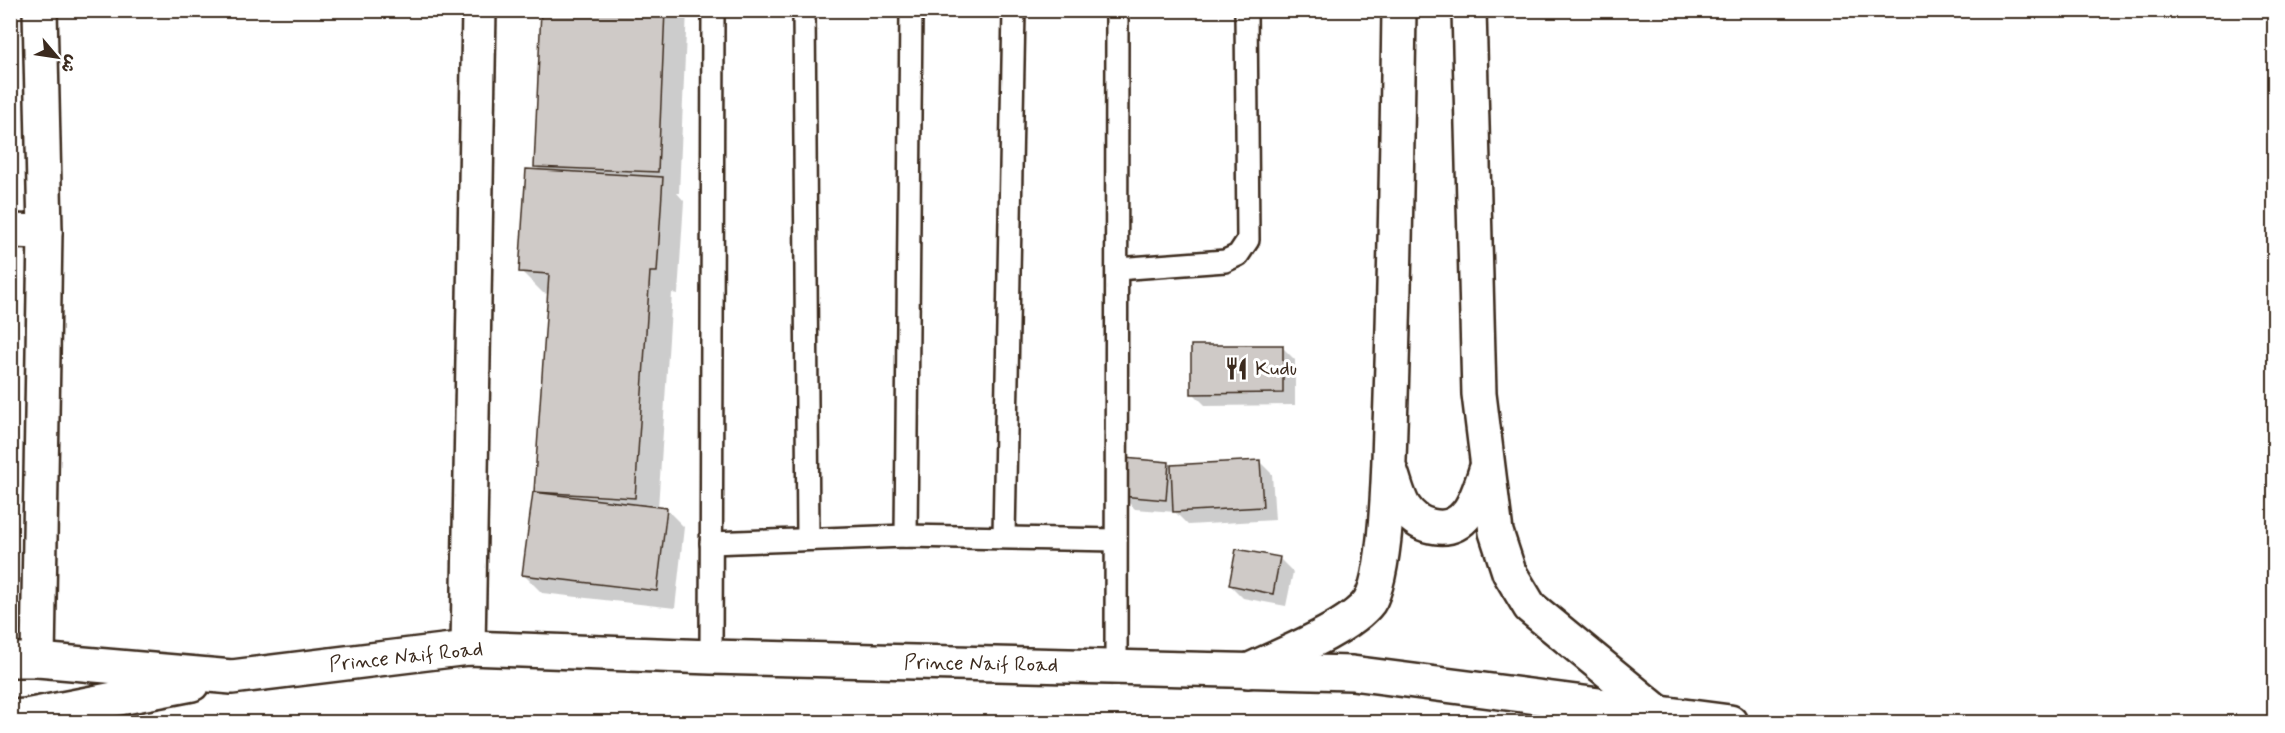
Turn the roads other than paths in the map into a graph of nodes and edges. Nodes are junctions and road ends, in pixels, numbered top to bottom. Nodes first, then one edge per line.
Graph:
1 (40, 10) edge
2 (479, 10) edge
3 (713, 10) edge
4 (804, 10) edge
5 (911, 10) edge
6 (1014, 10) edge
7 (1117, 10) edge
8 (1246, 10) edge
9 (1399, 10) edge
10 (1469, 10) edge
11 (10, 231) edge
12 (45, 232) junction
13 (1117, 269) junction
14 (1487, 465) junction
15 (1389, 467) junction
16 (906, 536) junction
17 (1004, 536) junction
18 (808, 539) junction
19 (1116, 540) junction
20 (711, 543) junction
21 (468, 648) junction
22 (711, 657) junction
23 (24, 660) edge
24 (1116, 668) junction
25 (1248, 671) junction
26 (232, 676) junction
27 (1659, 713) junction
28 (10, 717) edge
29 (1730, 723) edge

1 - 12 street
2 - 21 street
3 - 20 lane
4 - 18 lane
5 - 16 lane
6 - 17 lane
7 - 13 lane
8 - 13 lane
9 - 15 street
10 - 14 street
11 - 12 street
12 - 23 street
13 - 19 lane
14 - 15 street
14 - 27 street
15 - 25 street
16 - 17 lane
16 - 18 lane
17 - 19 lane
18 - 20 lane
19 - 24 lane
20 - 22 lane
21 - 22 street, Prince Naif Road
21 - 26 street, Prince Naif Road
22 - 24 street, Prince Naif Road
23 - 26 street, Prince Naif Road
24 - 25 street, Prince Naif Road
25 - 27 street, Prince Naif Road
26 - 28 street, Prince Naif Road
27 - 29 street, Prince Naif Road

